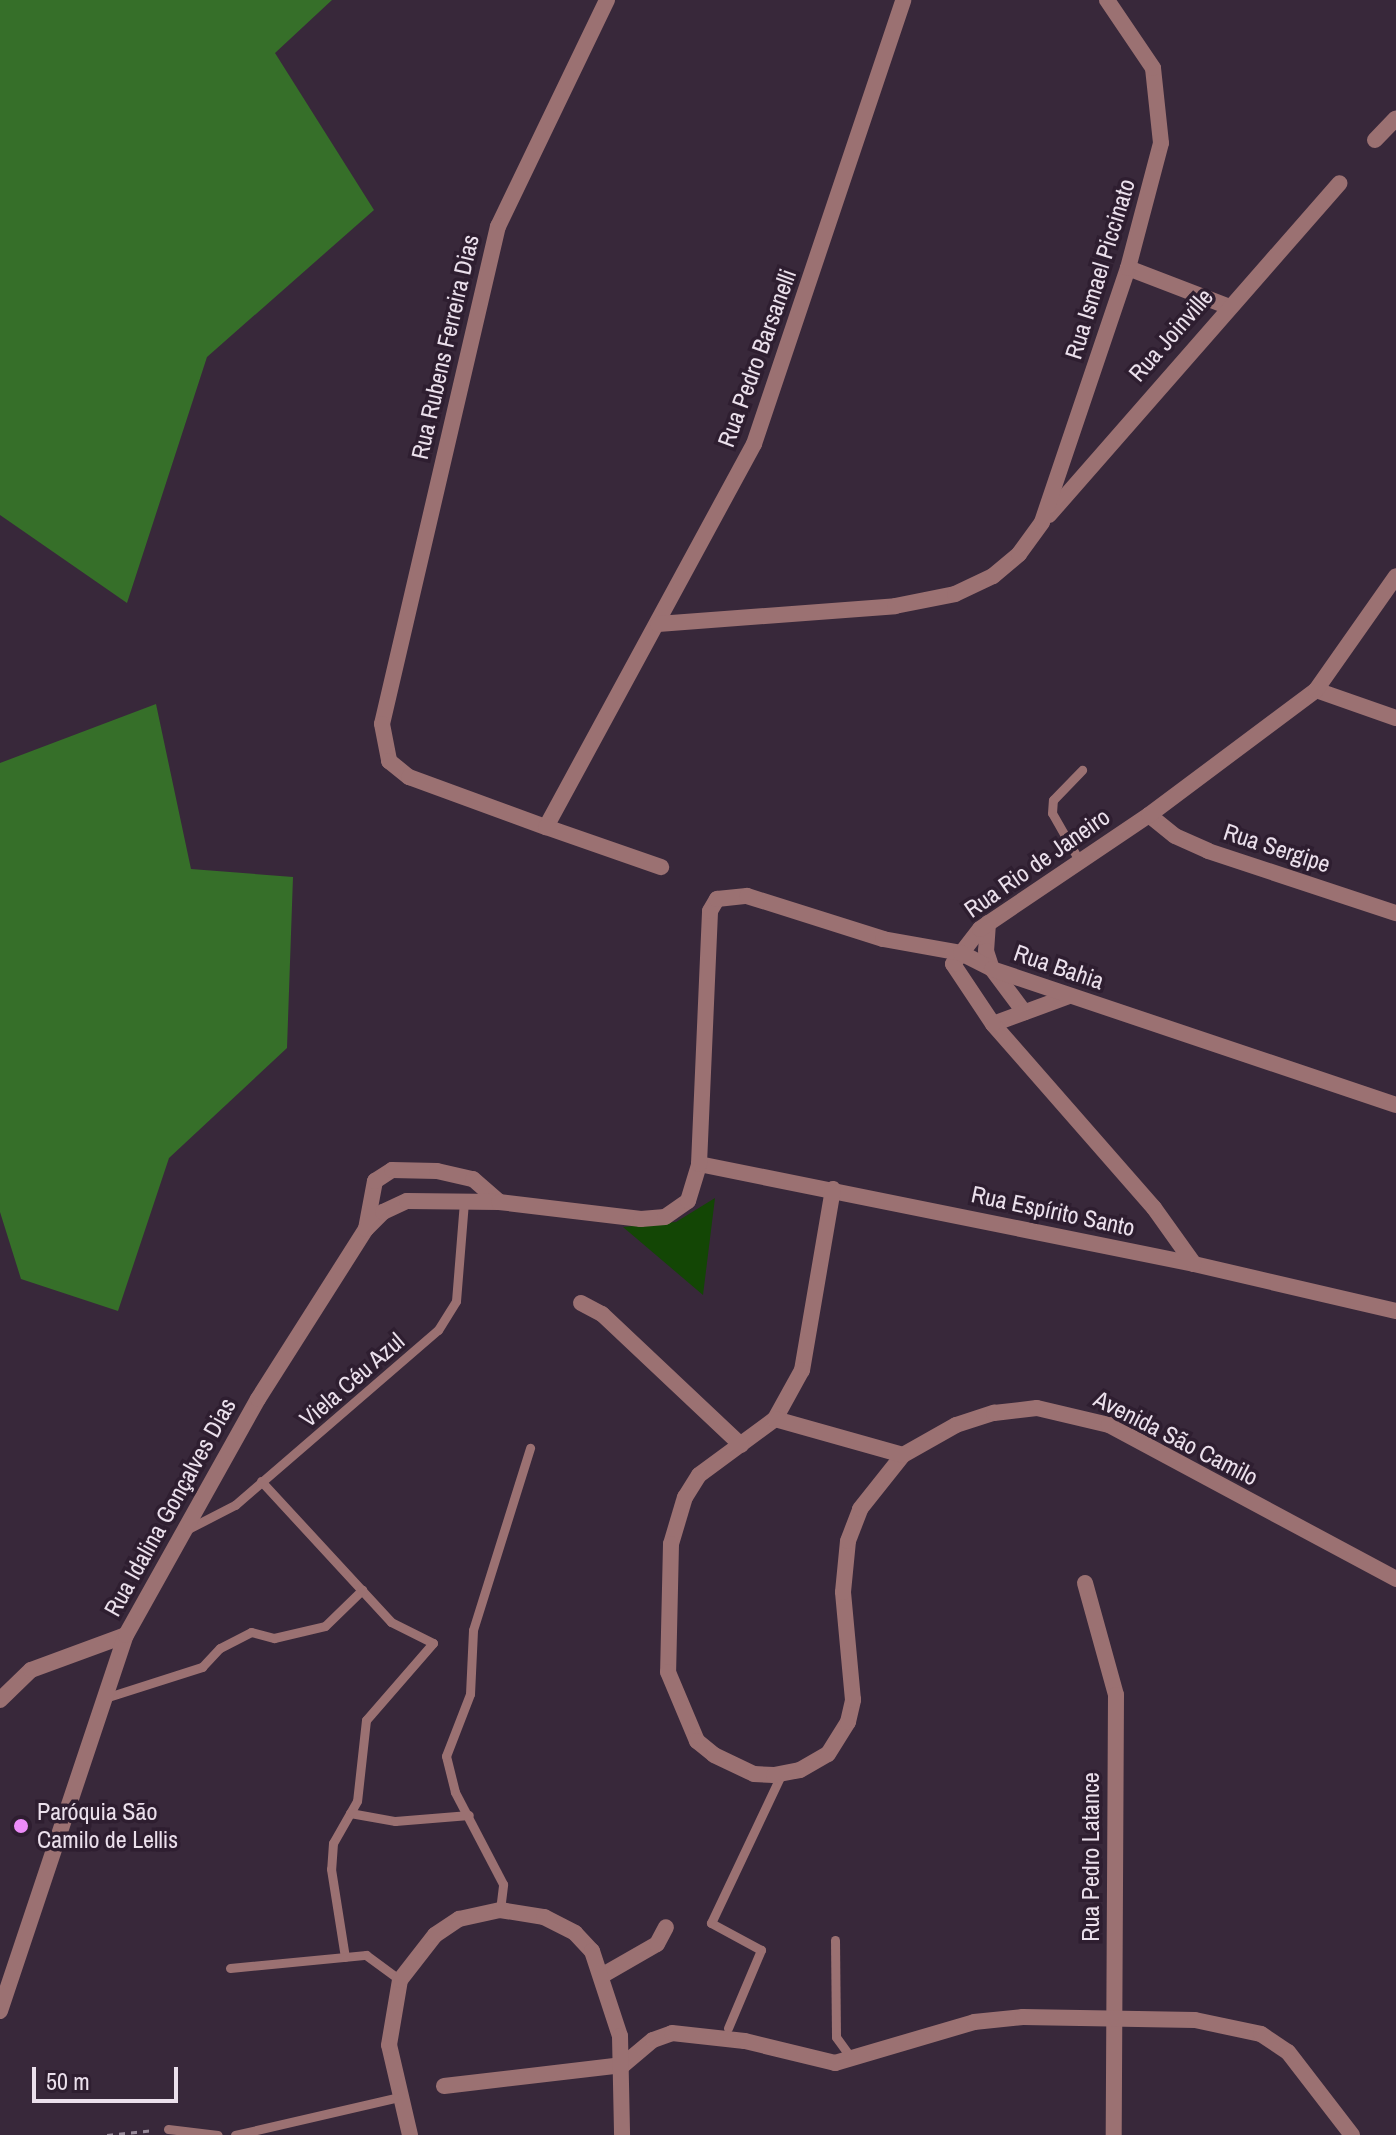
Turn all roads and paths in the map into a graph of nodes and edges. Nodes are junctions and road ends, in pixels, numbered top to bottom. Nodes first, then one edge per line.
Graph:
1 (607, 0) edge
2 (903, 0) edge
3 (1107, 0) edge
4 (1396, 118) edge
5 (1375, 140) dead end
6 (1340, 183) dead end
7 (1128, 268) junction
8 (1227, 306) junction
9 (1042, 522) junction
10 (1396, 576) edge
11 (658, 624) junction
12 (1316, 690) junction
13 (1396, 718) edge
14 (1082, 770) dead end
15 (1149, 815) junction
16 (546, 827) junction
17 (1080, 862) junction
18 (661, 867) dead end
19 (1396, 913) edge
20 (988, 923) junction
21 (961, 953) junction
22 (992, 969) junction
23 (1069, 996) junction
24 (1024, 1012) junction
25 (993, 1024) junction
26 (1396, 1105) edge
27 (699, 1164) junction
28 (833, 1189) junction
29 (464, 1201) junction
30 (499, 1202) junction
31 (366, 1229) junction
32 (1194, 1264) junction
33 (581, 1303) dead end
34 (1396, 1311) edge
35 (775, 1419) junction
36 (741, 1445) junction
37 (530, 1448) dead end
38 (903, 1455) junction
39 (261, 1481) junction
40 (180, 1532) junction
41 (1396, 1579) edge
42 (1085, 1583) dead end
43 (362, 1590) junction
44 (126, 1635) junction
45 (108, 1697) junction
46 (0, 1700) edge
47 (782, 1773) junction
48 (350, 1813) junction
49 (469, 1815) junction
50 (500, 1910) junction
51 (666, 1927) dead end
52 (835, 1940) dead end
53 (345, 1957) junction
54 (230, 1968) dead end
55 (603, 1975) junction
56 (400, 1980) junction
57 (0, 2011) edge
58 (1115, 2022) junction
59 (728, 2028) dead end
60 (854, 2061) junction
61 (623, 2065) junction
62 (444, 2086) dead end
63 (400, 2097) junction
64 (170, 2132) edge
65 (107, 2135) edge
66 (218, 2135) edge
67 (235, 2135) edge
68 (410, 2135) edge
69 (622, 2135) edge
70 (1114, 2135) edge
71 (1352, 2135) edge

1 - 16 street, Rua Rubens Ferreira Dias
2 - 11 street, Rua Pedro Barsanelli
3 - 7 street, Rua Ismael Piccinato
4 - 5 street
6 - 8 street, Rua Joinville
7 - 8 street
7 - 9 street, Rua Ismael Piccinato
8 - 9 street, Rua Joinville
9 - 11 street, Rua Ismael Piccinato
10 - 12 street, Rua Rio de Janeiro
11 - 16 street, Rua Pedro Barsanelli
12 - 13 street
12 - 15 street, Rua Rio de Janeiro
14 - 17 lane
15 - 17 street, Rua Rio de Janeiro
15 - 19 street, Rua Sergipe
16 - 18 street
17 - 20 street, Rua Rio de Janeiro
20 - 21 street, Rua Rio de Janeiro
20 - 22 street
21 - 22 street, Rua Bahia
21 - 25 street, Rua Rio de Janeiro
21 - 27 street, Rua Bahia
22 - 23 street, Rua Bahia
22 - 24 street
23 - 24 street
23 - 26 street, Rua Bahia
24 - 25 street
25 - 32 street, Rua Rio de Janeiro
27 - 28 street, Rua Espírito Santo
27 - 30 street
28 - 32 street, Rua Espírito Santo
28 - 35 street, Avenida São Camilo
29 - 30 street, Rua Idalina Gonçalves Dias
29 - 31 street, Rua Idalina Gonçalves Dias
29 - 39 lane, Viela Céu Azul
30 - 31 street, Rua Idalina Gonçalves Dias
31 - 40 street, Rua Idalina Gonçalves Dias
32 - 34 street, Rua Espírito Santo
33 - 36 street
35 - 36 street, Avenida São Camilo
35 - 38 street
36 - 47 street, Avenida São Camilo
37 - 49 lane
38 - 41 street, Avenida São Camilo
38 - 47 street, Avenida São Camilo
39 - 40 lane, Viela Céu Azul
39 - 43 lane
40 - 44 street, Rua Idalina Gonçalves Dias
42 - 58 street, Rua Pedro Latance
43 - 45 lane
43 - 48 lane
44 - 45 street, Rua Idalina Gonçalves Dias
44 - 46 street
45 - 57 street, Rua Idalina Gonçalves Dias
47 - 59 lane
48 - 49 lane
48 - 53 lane
49 - 50 lane
50 - 55 street
50 - 56 street
51 - 55 street
52 - 60 lane
53 - 54 lane
53 - 56 lane
55 - 61 street
56 - 63 street
58 - 60 street
58 - 70 street, Rua Pedro Latance
58 - 71 street
60 - 61 street
61 - 62 street
61 - 69 street
63 - 67 lane
63 - 68 street
64 - 65 path
64 - 66 lane

